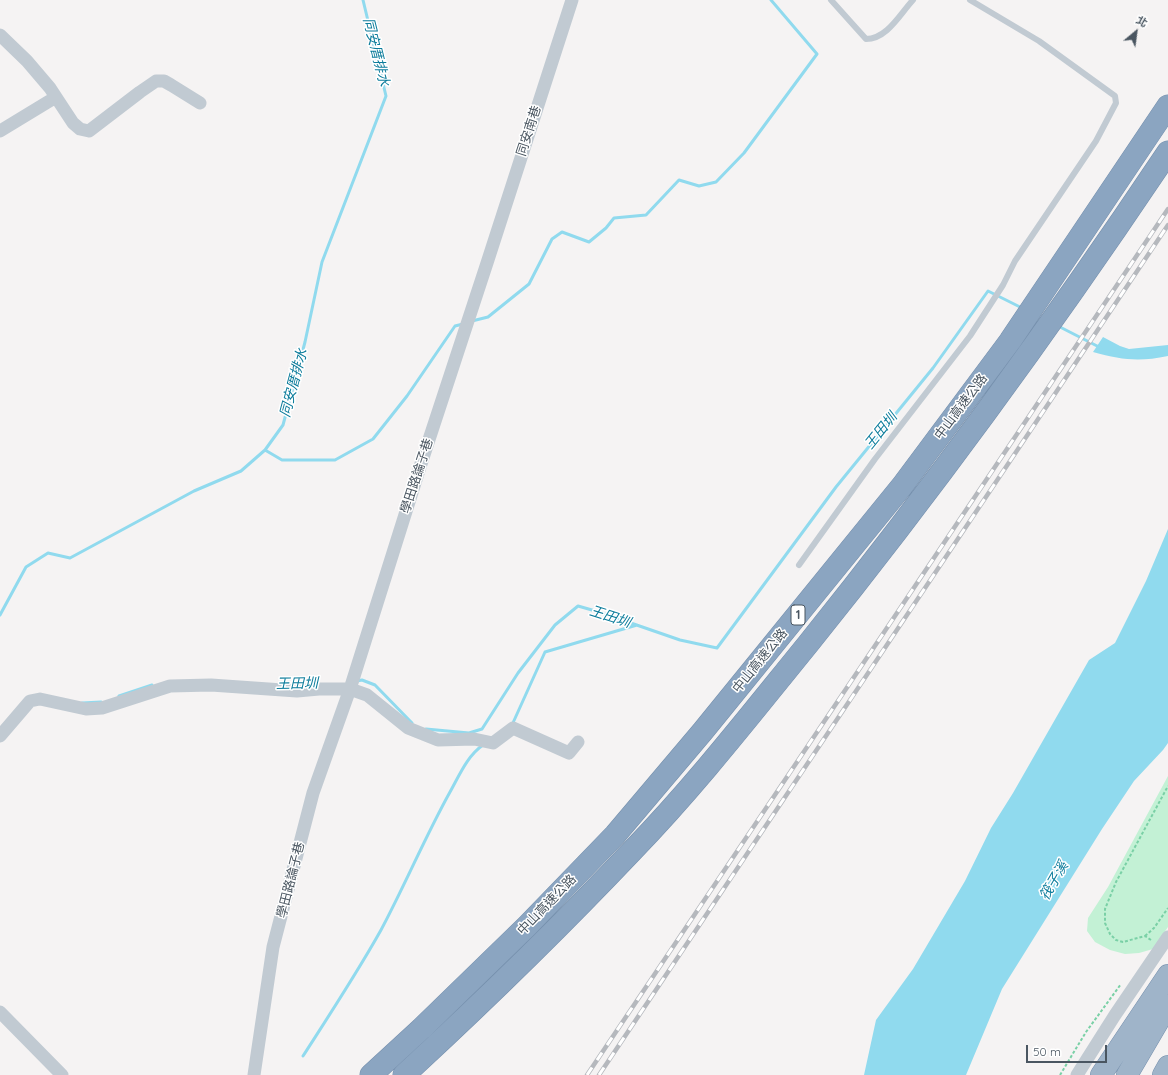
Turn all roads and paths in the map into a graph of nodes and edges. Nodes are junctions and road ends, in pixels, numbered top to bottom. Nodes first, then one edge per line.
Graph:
1 (572, 0) edge
2 (831, 0) edge
3 (913, 0) edge
4 (970, 0) edge
5 (0, 35) edge
6 (56, 97) junction
7 (200, 103) dead end
8 (1168, 106) edge
9 (0, 131) edge
10 (1168, 152) edge
11 (487, 263) joint
12 (798, 565) dead end
13 (350, 690) junction
14 (0, 736) edge
15 (578, 742) dead end
16 (1168, 786) edge
17 (1168, 908) edge
18 (1145, 936) junction
19 (1165, 942) edge
20 (1168, 975) edge
21 (1123, 980) dead end
22 (1168, 1005) edge
23 (0, 1012) edge
24 (1168, 1066) edge
25 (62, 1075) edge
26 (254, 1075) edge
27 (371, 1075) edge
28 (404, 1075) edge
29 (1060, 1075) edge
30 (1077, 1075) edge
31 (1101, 1075) edge
32 (1127, 1075) edge
33 (1163, 1075) edge

1 - 11 street, 同安南巷
2 - 3 lane
4 - 12 lane
5 - 6 street
6 - 7 street
6 - 9 street
8 - 27 highway, 中山高速公路 / 1
10 - 28 highway, 中山高速公路 / 1
11 - 13 street, 學田路論子巷
13 - 14 street
13 - 15 street
13 - 26 street, 學田路論子巷
16 - 18 path
17 - 18 path
18 - 19 path
19 - 30 street
20 - 31 highway
21 - 29 path
22 - 32 highway
23 - 25 street
24 - 33 highway

